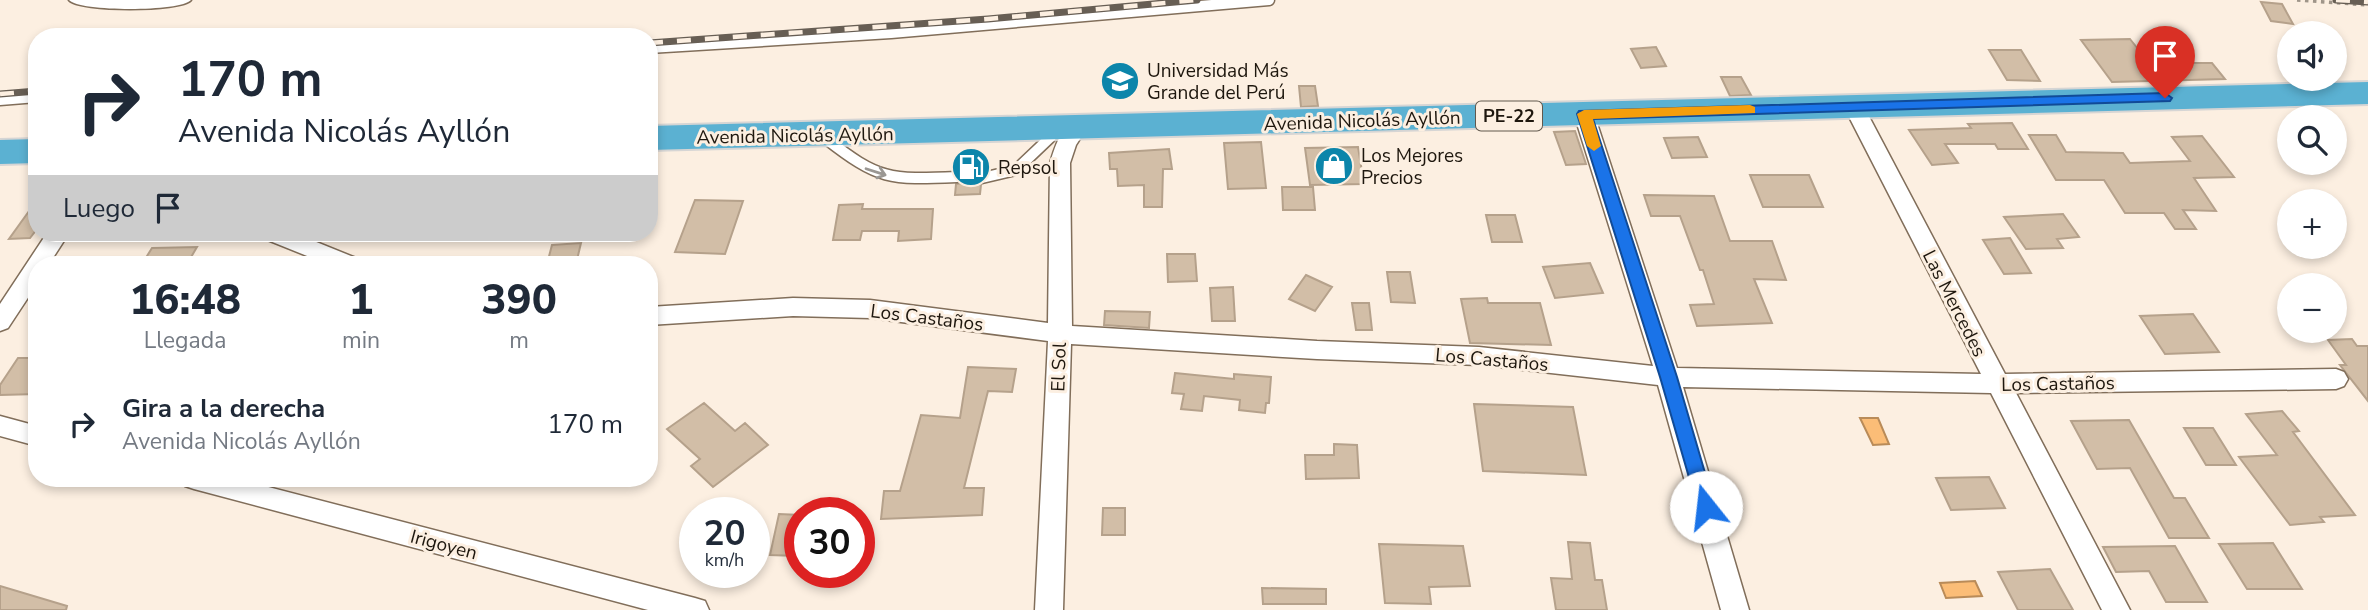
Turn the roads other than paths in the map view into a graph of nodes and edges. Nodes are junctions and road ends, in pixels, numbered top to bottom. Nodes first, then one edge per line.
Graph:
1 (78, 0) edge
2 (182, 0) edge
3 (1269, 0) edge
4 (658, 47) edge
5 (2368, 93) edge
6 (28, 98) edge
7 (0, 100) edge
8 (1854, 107) junction
9 (1584, 114) junction
10 (1068, 128) junction
11 (820, 134) junction
12 (658, 138) edge
13 (28, 151) edge
14 (0, 152) edge
15 (957, 177) dead end
16 (982, 177) dead end
17 (295, 242) edge
18 (329, 256) edge
19 (28, 279) edge
20 (658, 315) edge
21 (0, 322) edge
22 (1060, 334) junction
23 (1668, 377) junction
24 (2336, 379) dead end
25 (1996, 384) junction
26 (0, 426) edge
27 (28, 434) edge
28 (228, 487) edge
29 (695, 610) edge
30 (1049, 610) edge
31 (1735, 610) edge
32 (2116, 610) edge

1 - 2 street
3 - 4 lane
5 - 8 highway, Avenida Nicolás Ayllón / PE-22
6 - 7 lane
8 - 9 highway, Avenida Nicolás Ayllón / PE-22
8 - 25 street, Las Mercedes
9 - 10 highway, Avenida Nicolás Ayllón / PE-22
9 - 23 street
10 - 11 highway, Avenida Nicolás Ayllón / PE-22
10 - 16 lane
10 - 22 street, El Sol
11 - 12 highway, Avenida Nicolás Ayllón / PE-22
11 -> 15 lane
13 - 14 highway
17 - 18 street
19 - 21 street
20 - 22 street, Los Castaños
22 - 23 street, Los Castaños
22 - 30 street, El Sol
23 - 25 street, Los Castaños
23 - 31 street
24 - 25 street, Los Castaños
25 - 32 street, Las Mercedes
26 - 27 street
28 - 29 street, Irigoyen

